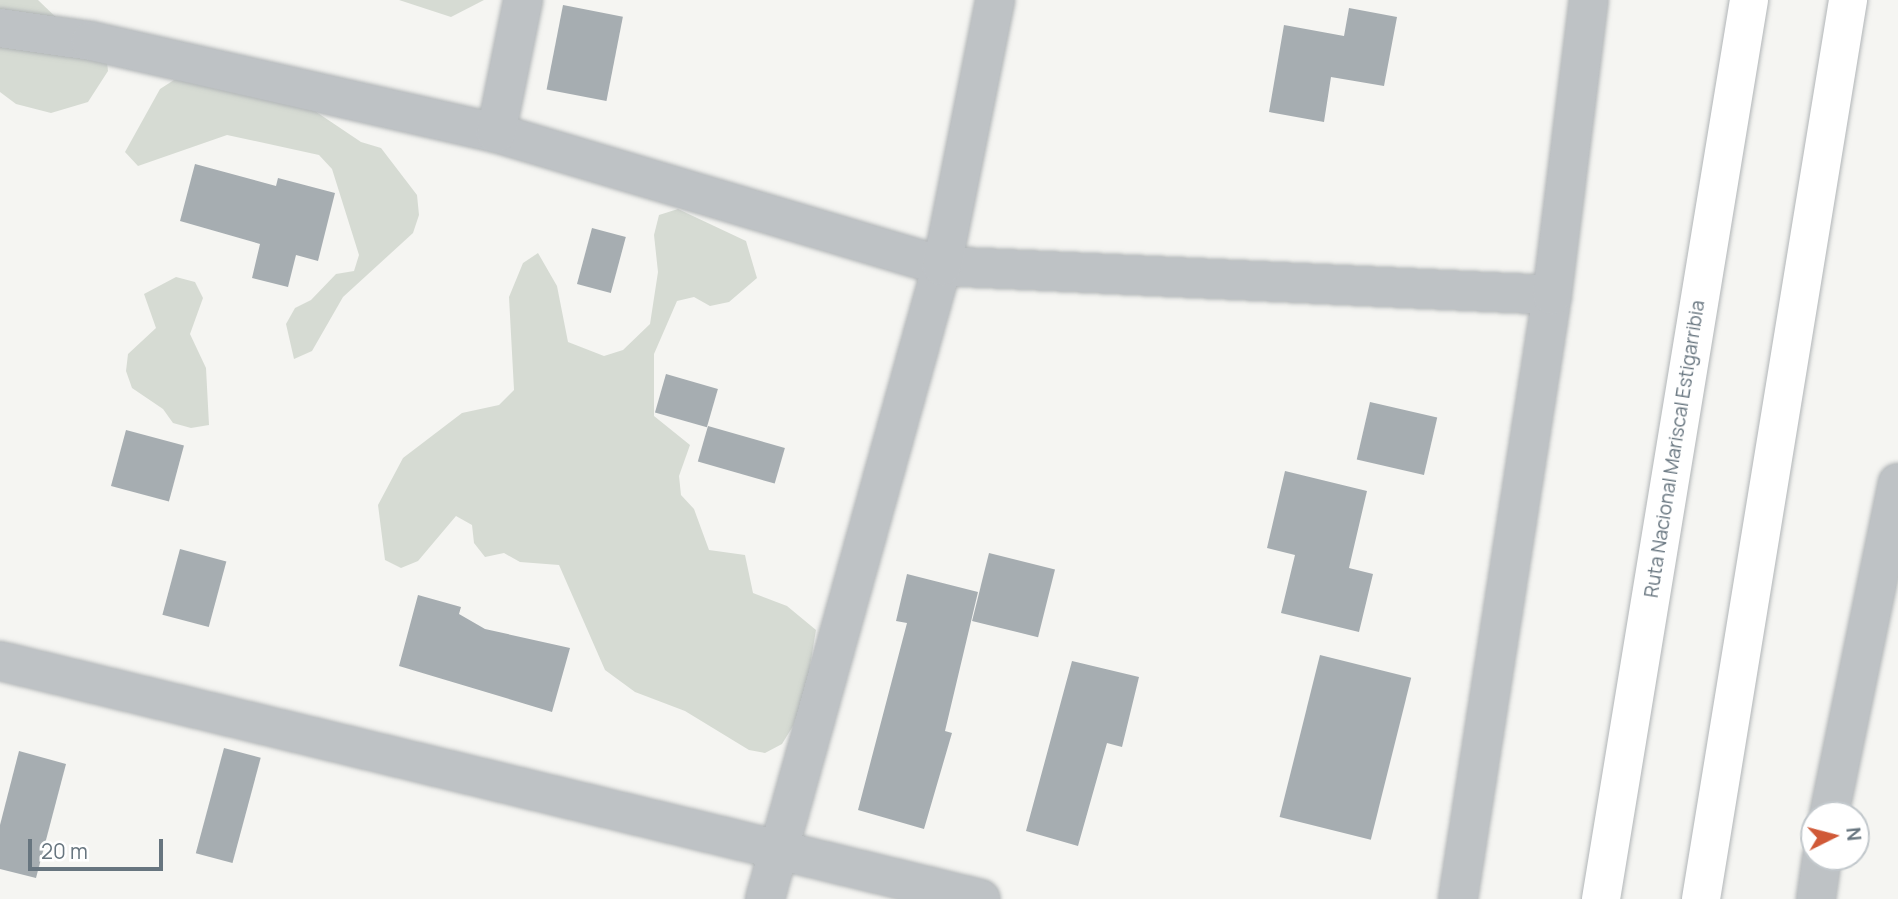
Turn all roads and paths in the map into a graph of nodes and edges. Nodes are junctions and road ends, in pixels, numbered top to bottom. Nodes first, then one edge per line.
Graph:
1 (523, 0) edge
2 (995, 0) edge
3 (1589, 0) edge
4 (1749, 0) edge
5 (1848, 0) edge
6 (0, 28) edge
7 (496, 133) junction
8 (942, 266) junction
9 (1552, 295) junction
10 (1898, 483) edge
11 (0, 661) edge
12 (1832, 801) edge
13 (775, 849) junction
14 (1820, 871) edge
15 (765, 899) edge
16 (981, 899) edge
17 (1458, 899) edge
18 (1601, 899) edge
19 (1701, 899) edge
20 (1816, 899) edge

1 - 7 street
2 - 8 street
3 - 9 street
4 - 18 highway, Ruta Nacional Mariscal Estigarribia
5 - 19 highway
6 - 7 street
7 - 8 street
8 - 9 street
8 - 13 street
9 - 17 street
10 - 12 street
11 - 13 street
13 - 15 street
13 - 16 street
14 - 20 street

